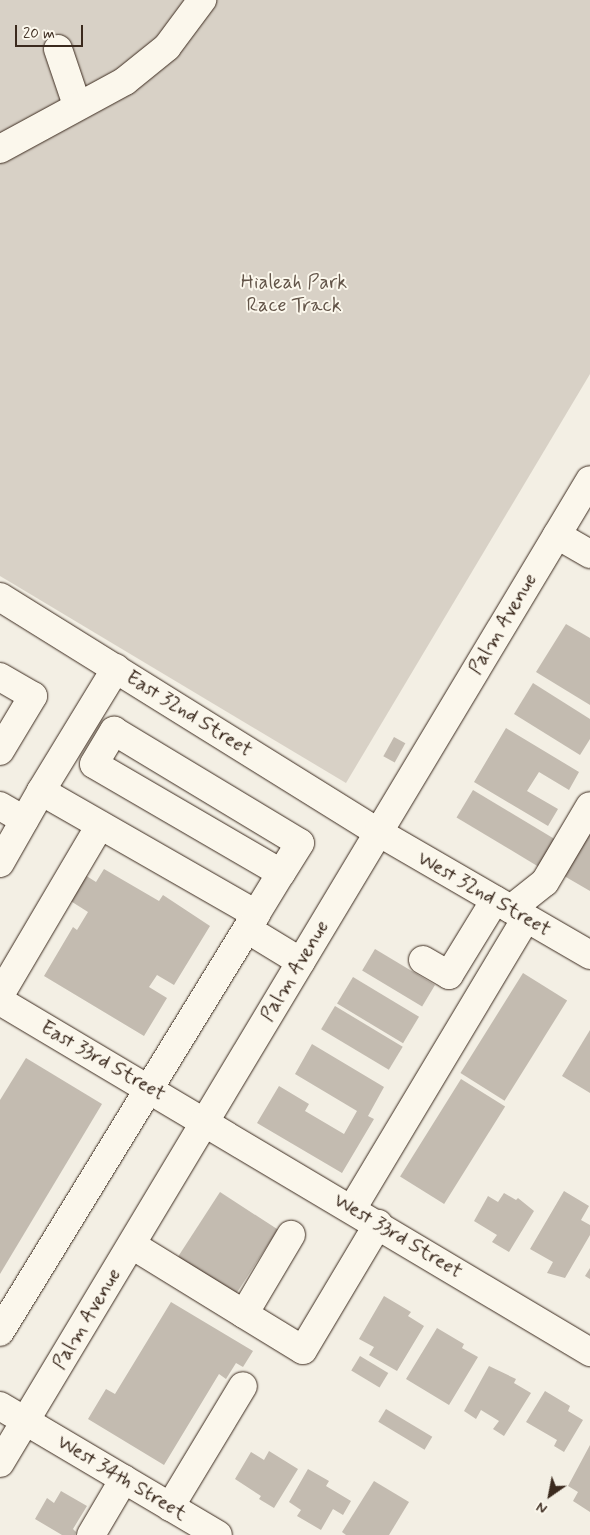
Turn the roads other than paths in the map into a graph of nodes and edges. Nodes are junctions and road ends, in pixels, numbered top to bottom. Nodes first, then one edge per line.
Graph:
1 (202, 0) edge
2 (58, 49) dead end
3 (77, 105) junction
4 (0, 149) edge
5 (590, 480) edge
6 (557, 535) junction
7 (590, 554) edge
8 (0, 596) edge
9 (116, 668) junction
10 (0, 677) edge
11 (0, 751) edge
12 (41, 791) junction
13 (0, 806) edge
14 (590, 806) edge
15 (24, 820) junction
16 (100, 825) junction
17 (378, 832) junction
18 (0, 862) edge
19 (281, 873) junction
20 (511, 909) junction
21 (251, 922) junction
22 (590, 955) edge
23 (423, 960) dead end
24 (301, 962) junction
25 (1, 1004) edge
26 (149, 1088) junction
27 (205, 1120) junction
28 (352, 1209) junction
29 (378, 1224) junction
30 (291, 1235) dead end
31 (132, 1245) junction
32 (244, 1314) junction
33 (0, 1332) edge
34 (590, 1352) edge
35 (243, 1386) dead end
36 (0, 1406) edge
37 (25, 1421) junction
38 (0, 1463) edge
39 (124, 1479) junction
40 (170, 1507) junction
41 (91, 1535) edge
42 (218, 1535) edge

1 - 3 street
2 - 3 street
3 - 4 street
5 - 6 street, Palm Avenue
6 - 7 street
6 - 17 street, Palm Avenue
8 - 9 street, East 32nd Street
9 - 12 street
9 - 17 street, East 32nd Street
10 - 11 street
12 - 15 street
12 - 16 street
13 - 15 street
14 - 20 street
15 - 18 street
16 - 21 street
16 - 25 street
17 - 20 street, West 32nd Street
17 - 24 street, Palm Avenue
19 - 19 street
19 - 21 street
20 - 22 street, West 32nd Street
20 - 23 street
20 - 28 street
21 - 24 street
21 - 26 street
24 - 27 street, Palm Avenue
25 - 26 street, East 33rd Street
26 - 27 street, East 33rd Street
26 - 33 street
27 - 28 street, West 33rd Street
27 - 31 street, Palm Avenue
28 - 29 street, West 33rd Street
29 - 32 street
29 - 34 street, West 33rd Street
30 - 32 street
31 - 32 street
31 - 37 street, Palm Avenue
35 - 40 street
36 - 37 street, West 34th Street
37 - 38 street, Palm Avenue
37 - 39 street, West 34th Street
39 - 40 street, West 34th Street
39 - 41 street
40 - 42 street, West 34th Street

